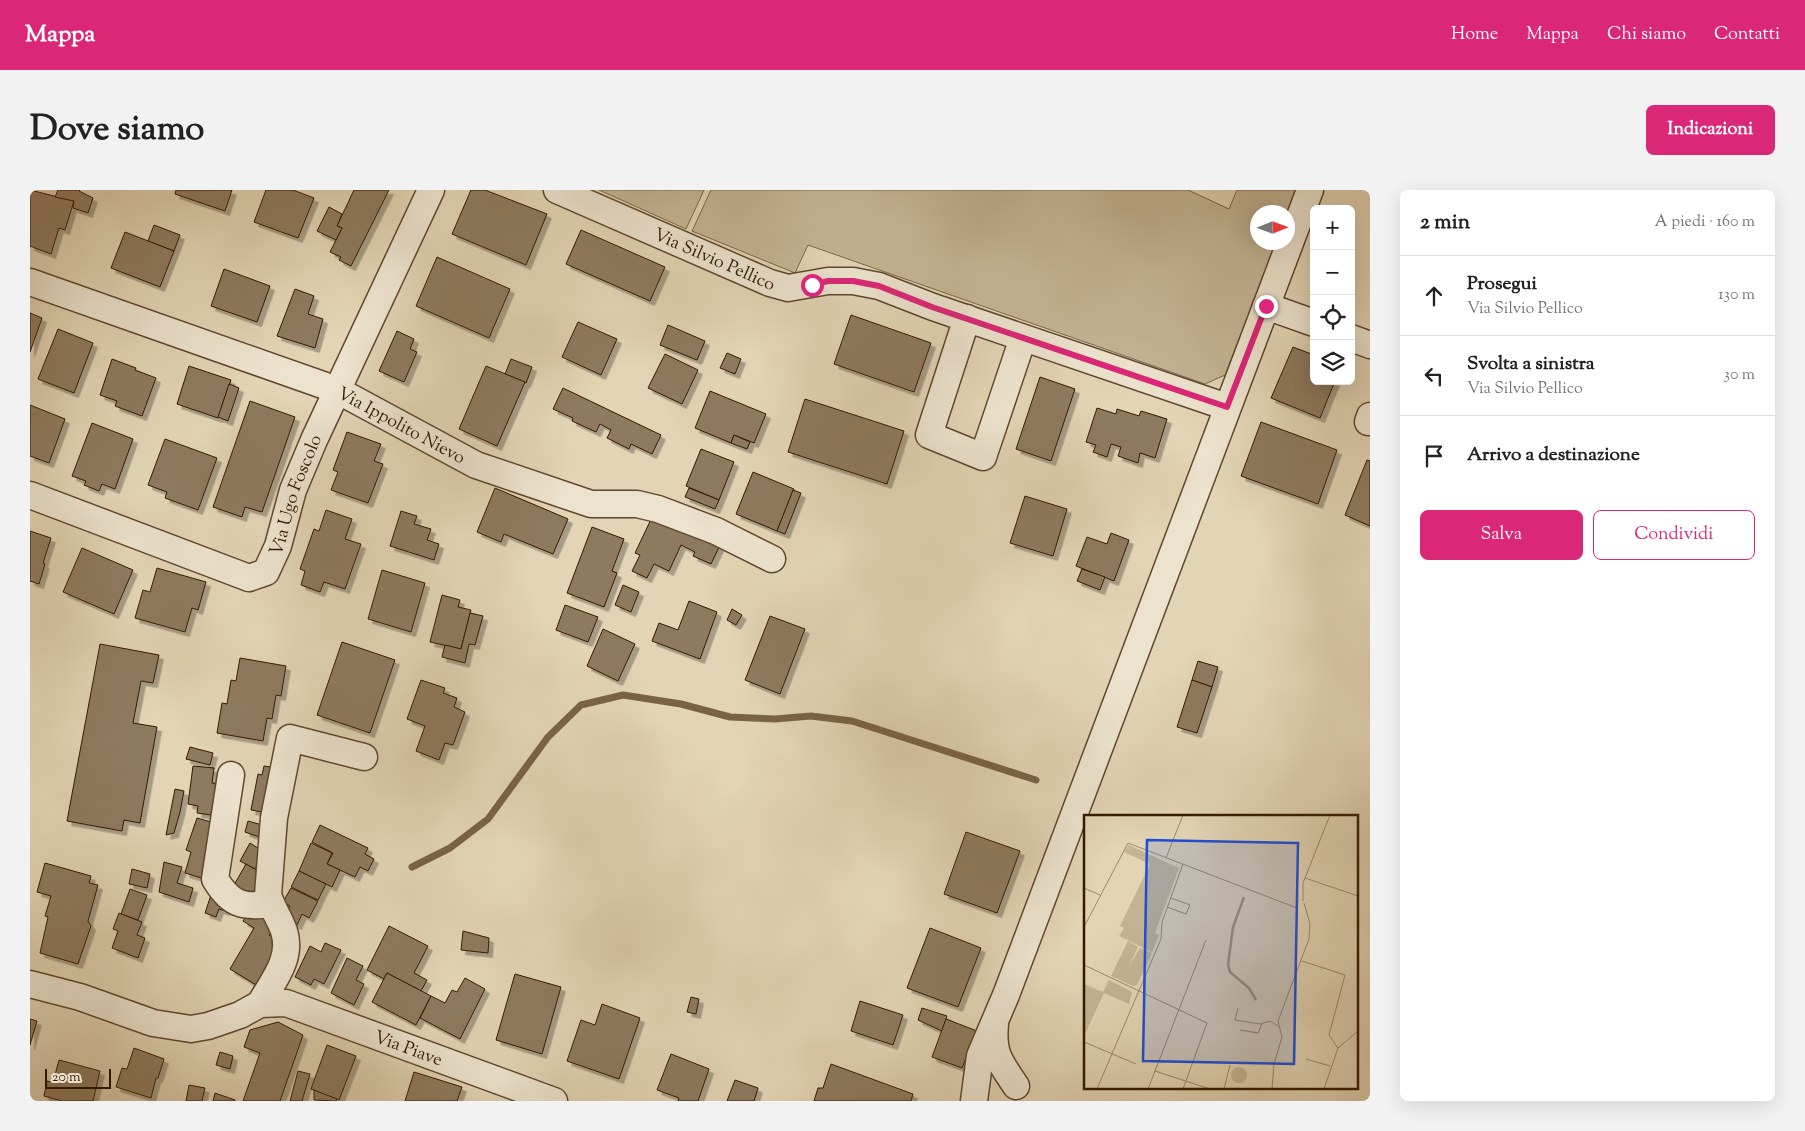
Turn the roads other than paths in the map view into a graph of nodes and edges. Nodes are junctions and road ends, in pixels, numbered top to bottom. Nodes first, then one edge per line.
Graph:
1 (430, 190) edge
2 (557, 190) edge
3 (1310, 190) edge
4 (30, 282) edge
5 (1266, 306) junction
6 (967, 318) junction
7 (1310, 322) edge
8 (1023, 338) junction
9 (1355, 339) edge
10 (1370, 345) edge
11 (337, 390) junction
12 (1227, 407) junction
13 (30, 496) edge
14 (772, 559) dead end
15 (364, 757) dead end
16 (231, 775) dead end
17 (271, 904) junction
18 (30, 984) edge
19 (260, 1004) junction
20 (996, 1018) junction
21 (1027, 1096) edge
22 (554, 1101) edge
23 (974, 1101) edge

1 - 11 street, Via Ugo Foscolo
2 - 6 street, Via Silvio Pellico
3 - 5 street
4 - 11 street, Via Ippolito Nievo
5 - 7 street
5 - 12 street
6 - 8 street, Via Silvio Pellico
6 - 8 street
8 - 12 street, Via Silvio Pellico
9 - 10 street
11 - 13 street, Via Ugo Foscolo
11 - 14 street, Via Ippolito Nievo
12 - 20 street
15 - 17 street
16 - 17 street
17 - 19 street
18 - 19 street, Via Piave
19 - 22 street, Via Piave
20 - 21 street
20 - 23 street
21 - 23 street

